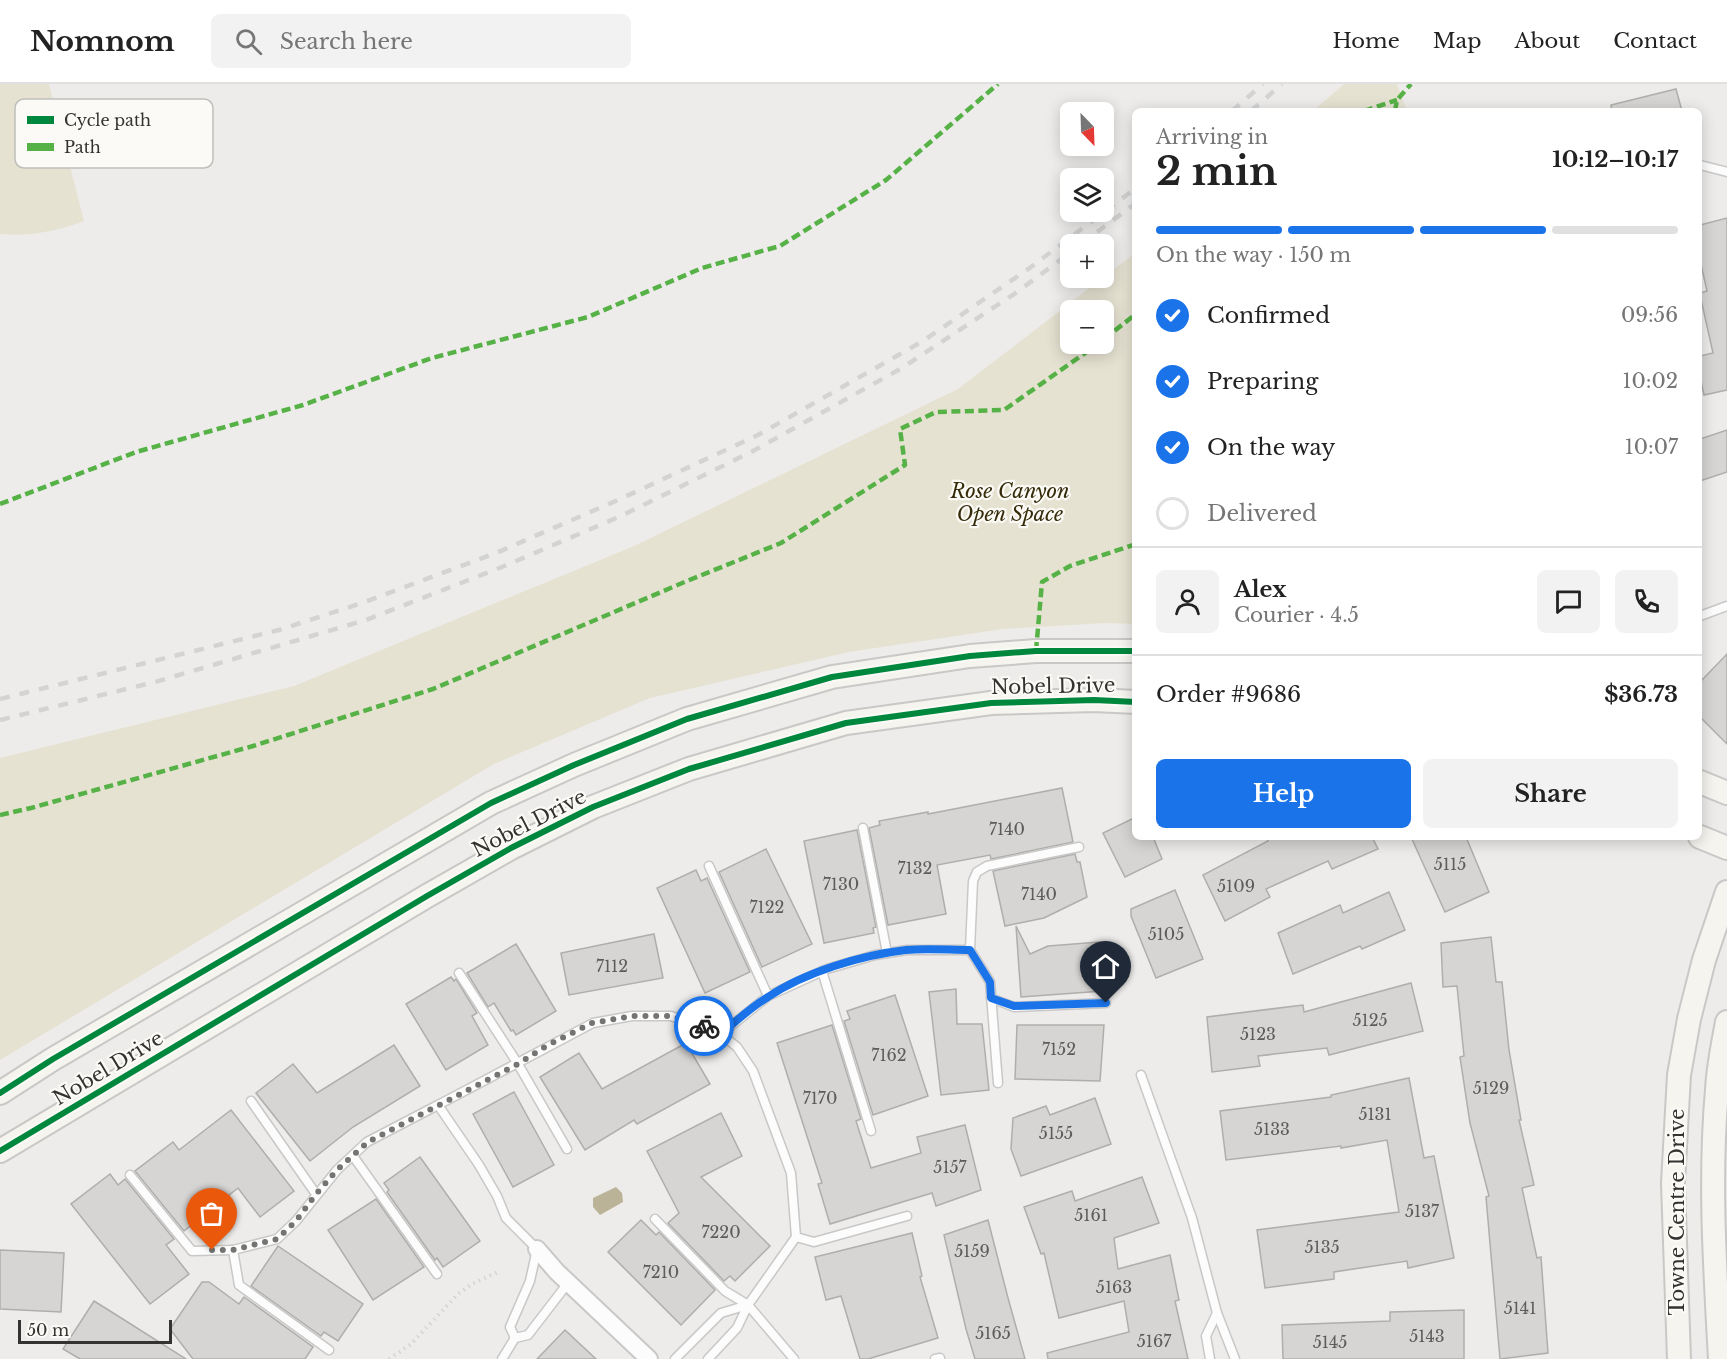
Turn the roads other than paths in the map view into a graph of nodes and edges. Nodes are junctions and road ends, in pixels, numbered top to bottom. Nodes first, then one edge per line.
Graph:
1 (1702, 166) edge
2 (1727, 172) edge
3 (1727, 606) edge
4 (1702, 615) edge
5 (1132, 651) edge
6 (1132, 702) edge
7 (1702, 783) edge
8 (1727, 793) edge
9 (863, 828) dead end
10 (1702, 838) edge
11 (1079, 847) dead end
12 (1727, 848) edge
13 (709, 866) dead end
14 (1727, 892) edge
15 (970, 950) junction
16 (887, 953) junction
17 (822, 971) junction
18 (459, 973) dead end
19 (768, 996) junction
20 (991, 998) junction
21 (1106, 1003) dead end
22 (1727, 1022) edge
23 (721, 1034) junction
24 (518, 1064) junction
25 (1141, 1075) dead end
26 (998, 1083) dead end
27 (0, 1093) edge
28 (251, 1101) dead end
29 (438, 1105) junction
30 (871, 1131) dead end
31 (567, 1149) dead end
32 (0, 1151) edge
33 (352, 1156) junction
34 (130, 1175) dead end
35 (316, 1194) junction
36 (907, 1216) dead end
37 (655, 1219) dead end
38 (796, 1237) junction
39 (537, 1249) junction
40 (233, 1250) junction
41 (437, 1274) dead end
42 (568, 1283) junction
43 (748, 1305) junction
44 (1217, 1313) junction
45 (515, 1338) junction
46 (329, 1350) dead end
47 (502, 1359) edge
48 (649, 1359) edge
49 (675, 1359) edge
50 (708, 1359) edge
51 (794, 1359) edge
52 (1210, 1359) edge
53 (1235, 1359) edge
54 (1679, 1359) edge
55 (1720, 1359) edge

1 - 2 lane
3 - 4 lane
5 - 27 main road, Nobel Drive
6 - 32 main road, Nobel Drive
7 - 8 main road
9 - 16 lane
10 - 12 main road
11 - 15 lane
13 - 19 lane
14 - 54 main road, Towne Centre Drive
15 - 16 lane
15 - 20 lane
16 - 17 lane
17 - 19 lane
17 - 30 lane
18 - 24 lane
19 - 23 lane
20 - 21 lane
20 - 26 lane
22 - 55 main road, Towne Centre Drive
23 - 24 lane
23 - 38 lane
24 - 29 lane
24 - 31 lane
25 - 44 lane
28 - 35 lane
29 - 33 lane
29 - 39 lane
33 - 35 lane
33 - 41 lane
34 - 40 lane
35 - 40 lane
36 - 38 lane
37 - 43 lane
38 - 43 lane
39 - 42 street
39 - 45 lane
40 - 46 lane
42 - 45 lane
42 - 48 street
43 - 49 lane
43 - 50 lane
43 - 51 lane
44 - 52 lane
44 - 53 lane
45 - 47 lane

